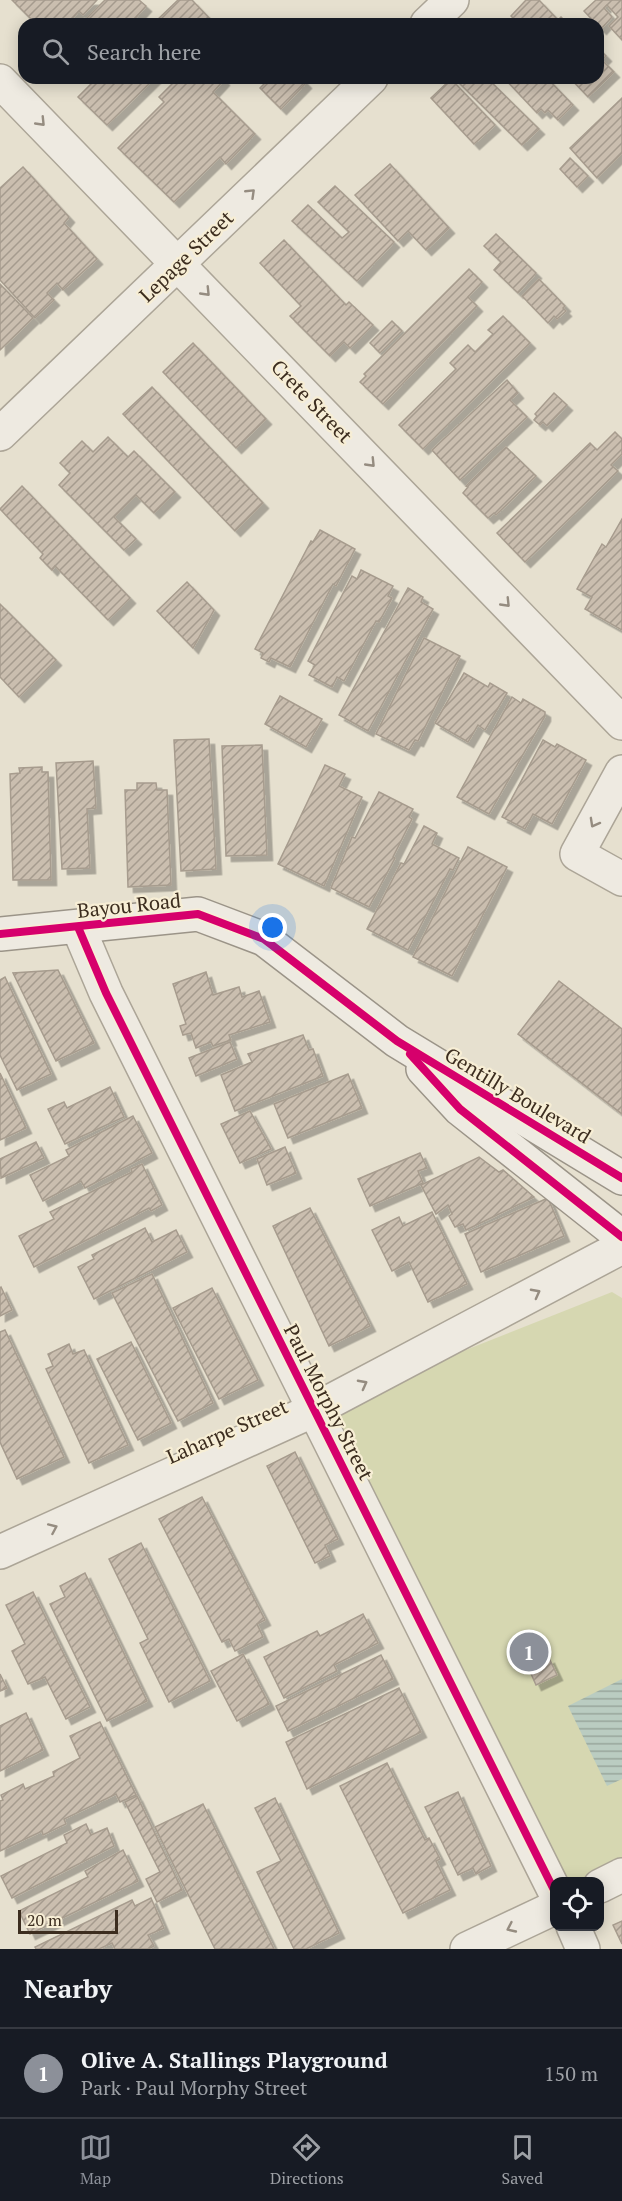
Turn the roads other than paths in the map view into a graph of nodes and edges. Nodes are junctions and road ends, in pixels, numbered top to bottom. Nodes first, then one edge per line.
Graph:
1 (452, 0) edge
2 (433, 18) edge
3 (0, 81) edge
4 (365, 84) edge
5 (178, 263) junction
6 (0, 434) edge
7 (622, 723) edge
8 (622, 772) edge
9 (622, 879) edge
10 (78, 927) junction
11 (0, 934) edge
12 (316, 978) joint
13 (397, 1041) junction
14 (622, 1178) edge
15 (622, 1237) edge
16 (622, 1247) edge
17 (314, 1410) junction
18 (0, 1552) edge
19 (622, 1875) edge
20 (550, 1880) edge
21 (604, 1884) edge
22 (550, 1910) edge
23 (575, 1931) edge
24 (467, 1949) edge
25 (584, 1949) edge

1 - 2 street
3 -> 5 street, Crete Street
5 -> 4 street, Lepage Street
5 - 6 street, Lepage Street
5 -> 7 street, Crete Street
8 -> 9 street
10 - 11 street, Bayou Road
10 - 12 street, Bayou Road
10 - 17 street, Paul Morphy Street
12 - 13 street, Gentilly Boulevard
13 - 14 street, Gentilly Boulevard
13 - 15 street, Gentilly Boulevard
17 -> 16 street, Laharpe Street
18 -> 17 street, Laharpe Street
17 - 20 street, Paul Morphy Street
19 - 21 street
22 -> 24 street
23 - 25 street

